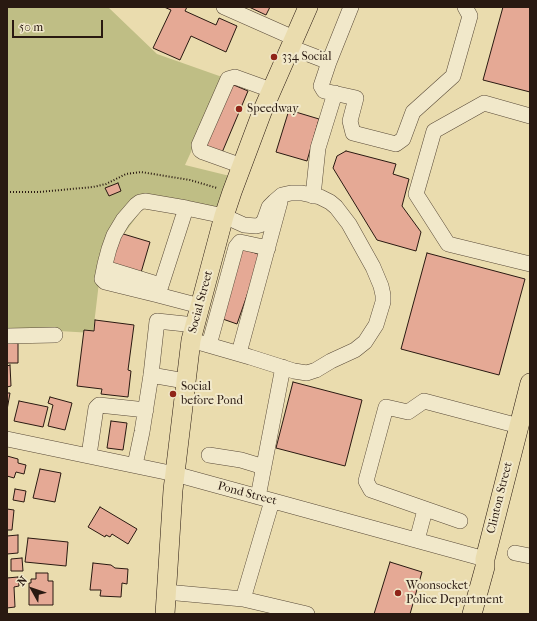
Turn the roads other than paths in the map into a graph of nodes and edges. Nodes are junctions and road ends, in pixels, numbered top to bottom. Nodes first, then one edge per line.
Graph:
1 (224, 7) edge
2 (308, 7) edge
3 (351, 7) edge
4 (465, 7) edge
5 (292, 43) junction
6 (329, 62) junction
7 (271, 90) junction
8 (335, 93) junction
9 (530, 116) edge
10 (242, 166) junction
11 (282, 195) junction
12 (313, 196) junction
13 (186, 208) junction
14 (224, 216) junction
15 (268, 248) junction
16 (530, 264) edge
17 (159, 290) junction
18 (200, 306) junction
19 (193, 332) junction
20 (55, 335) dead end
21 (7, 336) edge
22 (209, 345) junction
23 (239, 353) junction
24 (283, 368) junction
25 (151, 375) junction
26 (185, 381) junction
27 (530, 383) edge
28 (146, 410) junction
29 (519, 426) junction
30 (7, 439) edge
31 (89, 455) junction
32 (209, 455) dead end
33 (135, 465) junction
34 (264, 467) junction
35 (175, 474) junction
36 (265, 499) junction
37 (426, 510) junction
38 (460, 520) dead end
39 (417, 540) junction
40 (515, 553) dead end
41 (530, 556) edge
42 (485, 559) junction
43 (166, 592) junction
44 (243, 598) junction
45 (166, 614) edge
46 (307, 614) edge
47 (472, 614) edge

1 - 5 street
2 - 5 main road, Social Street
3 - 6 street
4 - 8 street
5 - 6 street
5 - 7 main road, Social Street
6 - 8 street
7 - 10 main road, Social Street
7 - 10 street
8 - 12 street
9 - 16 street
10 - 14 main road, Social Street
11 - 12 street
11 - 14 street
11 - 15 street
12 - 24 street
13 - 14 street
13 - 17 street
13 - 17 street
14 - 18 main road, Social Street
15 - 22 street
15 - 23 street
17 - 18 street
18 - 19 main road, Social Street
19 - 22 street
19 - 25 street
19 - 26 main road, Social Street
20 - 21 street
22 - 23 street
23 - 24 street
24 - 34 street
25 - 26 street
25 - 28 street
26 - 35 main road, Social Street
27 - 29 main road, Clinton Street
28 - 31 street
28 - 33 street
29 - 37 street
29 - 42 main road, Clinton Street
30 - 31 street, Pond Street
31 - 33 street, Pond Street
32 - 34 street
33 - 35 street, Pond Street
34 - 36 street
35 - 36 street, Pond Street
35 - 43 main road, Social Street
36 - 39 street, Pond Street
36 - 44 street
37 - 38 street
37 - 39 street
39 - 42 street, Pond Street
40 - 41 street
42 - 47 main road, Clinton Street
43 - 44 street
43 - 45 main road, Social Street
44 - 46 street

